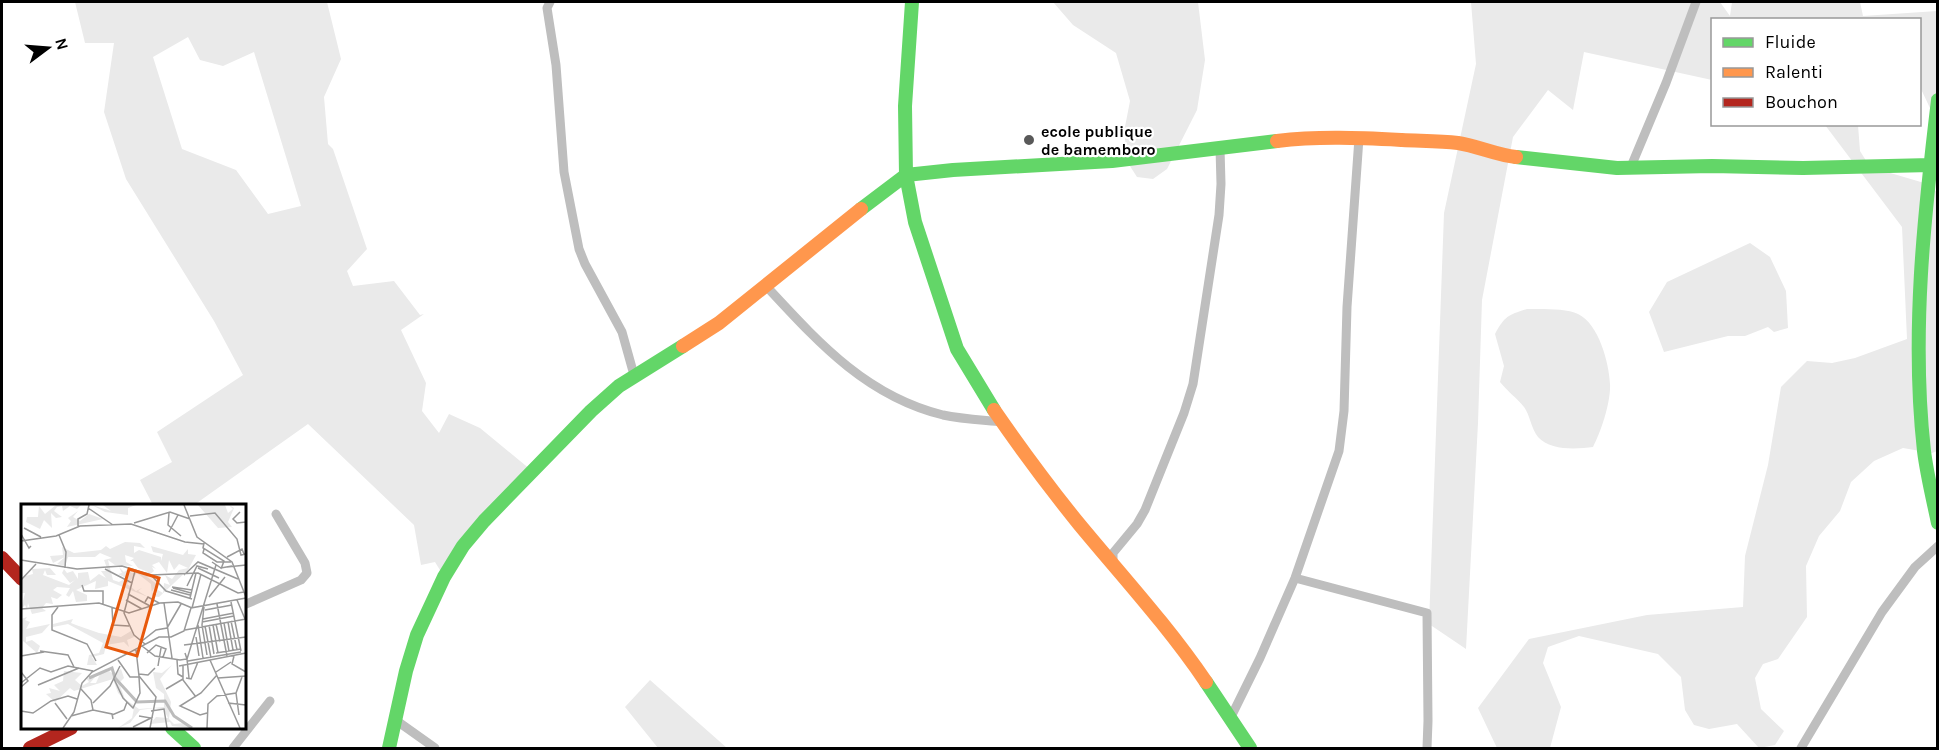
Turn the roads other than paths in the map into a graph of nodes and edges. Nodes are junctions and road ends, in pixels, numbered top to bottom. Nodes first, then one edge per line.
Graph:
1 (550, 2) edge
2 (912, 2) edge
3 (1696, 2) edge
4 (1938, 100) edge
5 (1359, 138) junction
6 (1220, 148) junction
7 (1930, 165) junction
8 (1630, 169) junction
9 (906, 175) junction
10 (767, 287) junction
11 (634, 375) junction
12 (1002, 422) junction
13 (276, 514) dead end
14 (1938, 523) edge
15 (1938, 546) edge
16 (2, 558) edge
17 (1113, 562) junction
18 (21, 578) edge
19 (1295, 578) junction
20 (246, 604) edge
21 (270, 701) dead end
22 (1230, 719) junction
23 (397, 721) junction
24 (69, 729) edge
25 (173, 729) edge
26 (30, 748) edge
27 (194, 748) edge
28 (233, 748) edge
29 (389, 748) edge
30 (435, 748) edge
31 (1250, 748) edge
32 (1426, 748) edge
33 (1801, 748) edge

1 - 11 street
2 - 9 street
3 - 8 street
4 - 7 street
5 - 6 street
5 - 8 street
5 - 19 street
6 - 9 street
6 - 17 street
7 - 8 street
7 - 14 street
9 - 10 street
9 - 12 street
10 - 11 street
10 - 12 street
11 - 23 street
12 - 17 street
13 - 20 street
15 - 33 street
16 - 18 street
17 - 22 street
19 - 22 street
19 - 32 street
21 - 28 street
22 - 31 street
23 - 29 street
23 - 30 street
24 - 26 street
25 - 27 street

